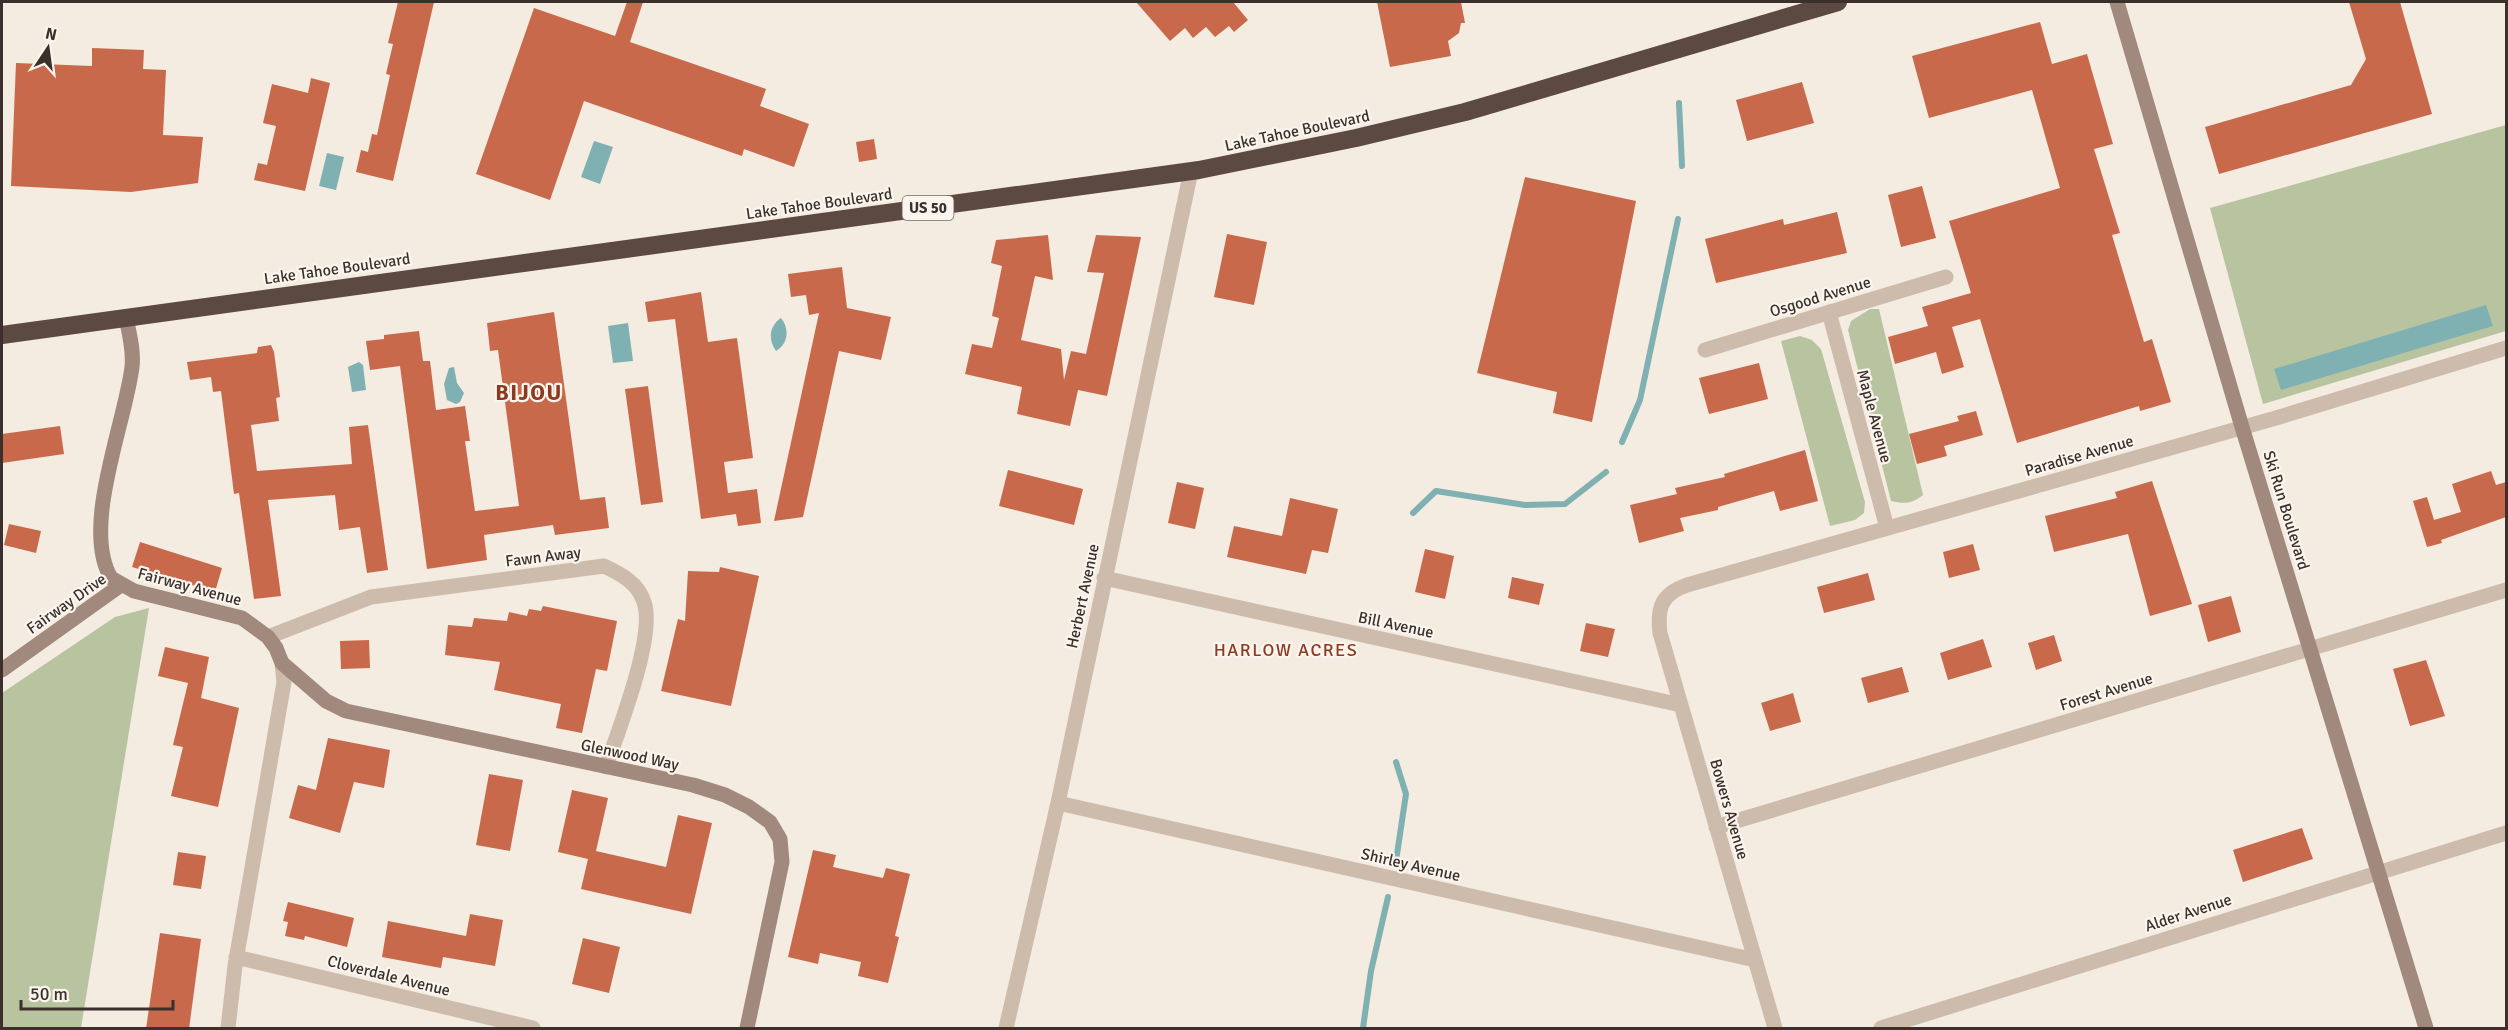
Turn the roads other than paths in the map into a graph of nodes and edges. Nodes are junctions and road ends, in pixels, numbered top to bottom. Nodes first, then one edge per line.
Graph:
1 (1838, 2) edge
2 (2117, 2) edge
3 (1191, 171) junction
4 (1946, 277) dead end
5 (1829, 312) junction
6 (126, 317) junction
7 (2, 335) edge
8 (2506, 348) edge
9 (1705, 350) dead end
10 (2242, 427) junction
11 (1887, 528) junction
12 (1104, 578) junction
13 (121, 585) junction
14 (2506, 590) edge
15 (1662, 599) joint
16 (267, 637) junction
17 (2311, 650) junction
18 (282, 663) junction
19 (2, 670) edge
20 (1681, 705) junction
21 (606, 767) junction
22 (1058, 803) junction
23 (1716, 827) junction
24 (2506, 833) edge
25 (2379, 872) junction
26 (236, 957) junction
27 (1755, 960) junction
28 (228, 1029) edge
29 (533, 1029) edge
30 (747, 1029) edge
31 (1006, 1029) edge
32 (1775, 1029) edge
33 (1881, 1029) edge
34 (2426, 1029) edge

1 - 3 highway, Lake Tahoe Boulevard / US 50
2 - 10 street, Ski Run Boulevard
3 - 6 highway, Lake Tahoe Boulevard / US 50
3 - 12 street, Herbert Avenue
4 - 5 street, Osgood Avenue
5 - 9 street, Osgood Avenue
5 - 11 street, Maple Avenue
6 - 7 highway, Lake Tahoe Boulevard / US 50
6 - 13 street, Fairway Avenue
8 - 10 street, Paradise Avenue
10 - 11 street, Paradise Avenue
10 - 17 street, Ski Run Boulevard
11 - 15 street, Paradise Avenue
12 - 20 street, Bill Avenue
12 - 22 street, Herbert Avenue
13 - 16 street, Fairway Avenue
13 - 19 street, Fairway Drive
14 - 17 street, Forest Avenue
15 - 20 street, Bowers Avenue
16 - 18 street, Fairway Avenue
16 - 21 street, Fawn Away
17 - 23 street, Forest Avenue
17 - 25 street, Ski Run Boulevard
18 - 21 street, Glenwood Way
18 - 26 street, Fairway Avenue
20 - 23 street, Bowers Avenue
21 - 30 street, Glenwood Way
22 - 27 street, Shirley Avenue
22 - 31 street, Herbert Avenue
23 - 27 street, Bowers Avenue
24 - 25 street, Alder Avenue
25 - 33 street, Alder Avenue
25 - 34 street, Ski Run Boulevard
26 - 28 street, Fairway Avenue
26 - 29 street, Cloverdale Avenue
27 - 32 street, Bowers Avenue

